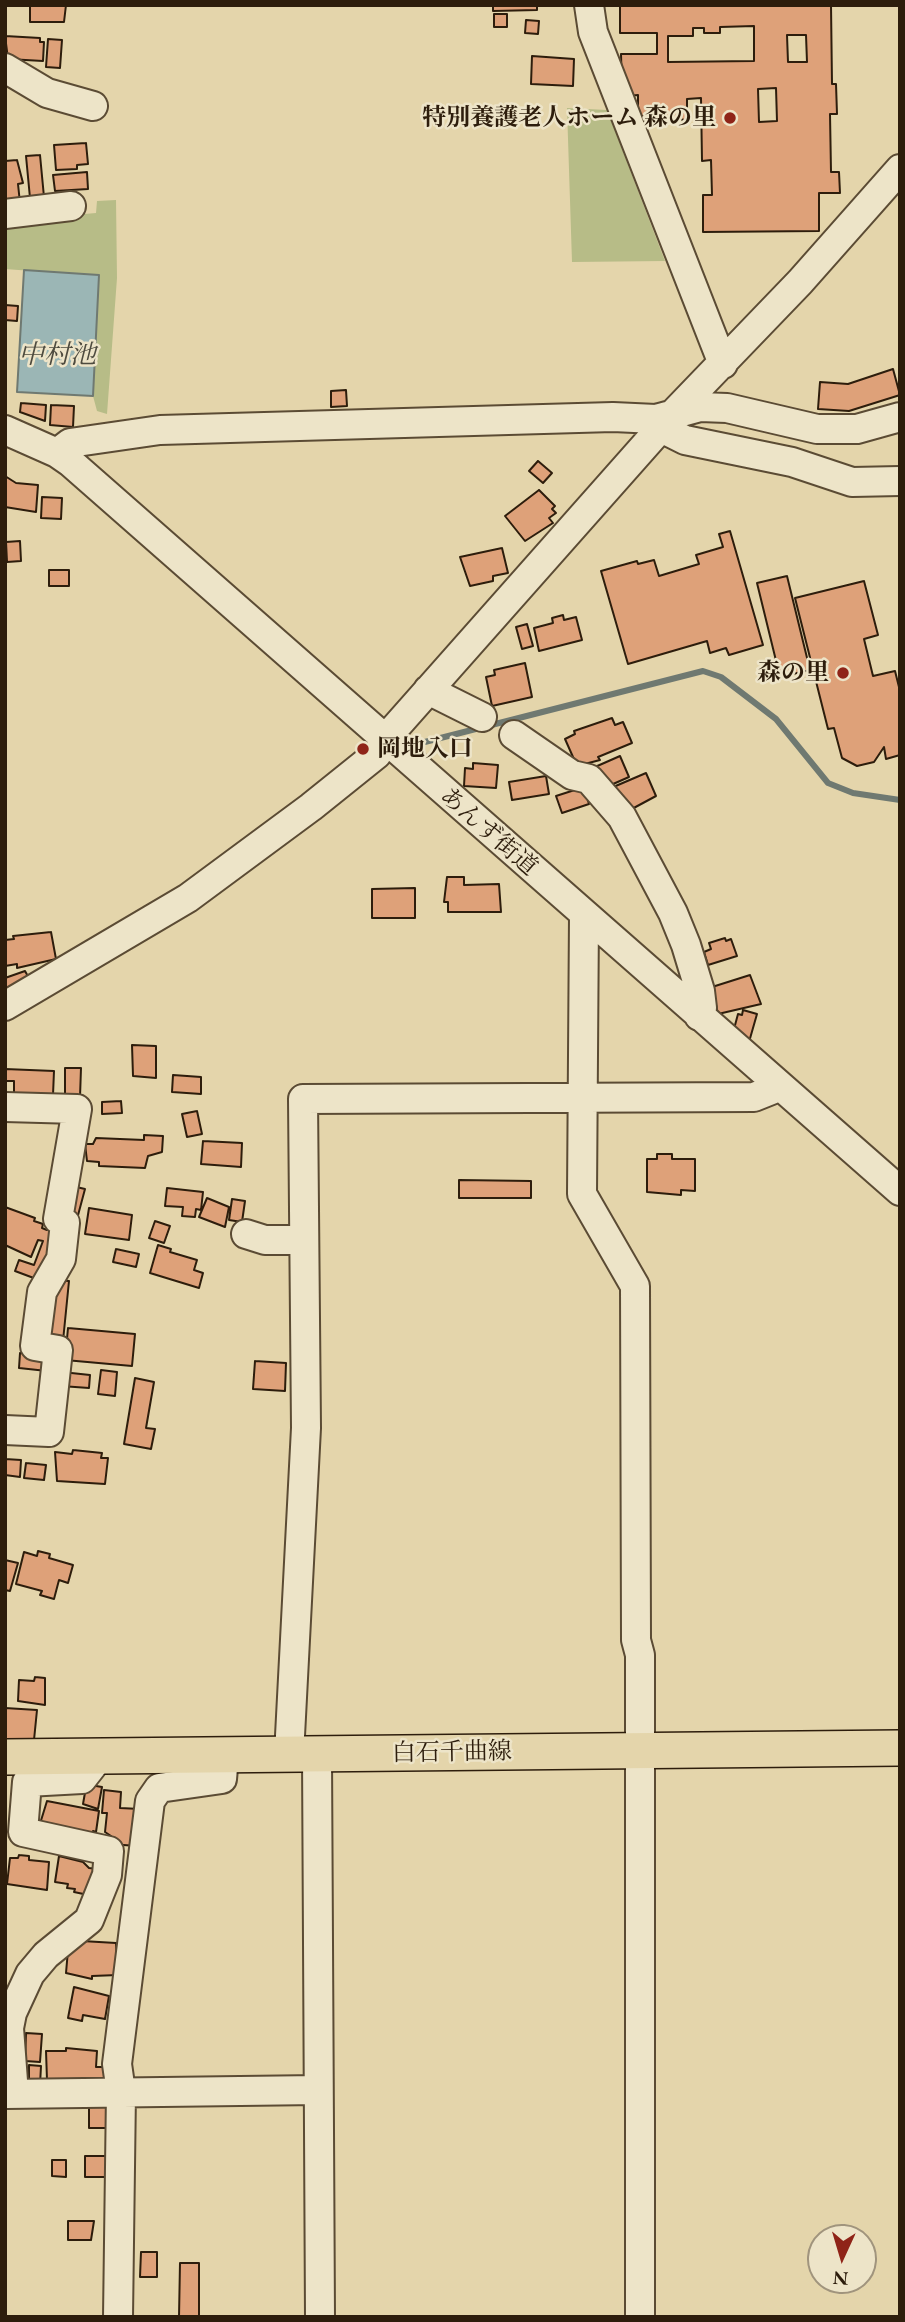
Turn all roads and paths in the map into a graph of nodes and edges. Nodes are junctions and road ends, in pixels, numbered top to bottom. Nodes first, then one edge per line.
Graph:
1 (573, 5) edge
2 (591, 19) edge
3 (5, 68) edge
4 (93, 106) dead end
5 (900, 169) edge
6 (72, 206) dead end
7 (5, 214) edge
8 (723, 364) junction
9 (900, 417) edge
10 (667, 421) junction
11 (5, 430) edge
12 (57, 453) junction
13 (900, 481) edge
14 (428, 690) junction
15 (482, 718) dead end
16 (514, 735) dead end
17 (385, 742) junction
18 (584, 916) junction
19 (5, 1006) edge
20 (699, 1016) junction
21 (779, 1087) junction
22 (582, 1100) junction
23 (5, 1107) edge
24 (900, 1191) edge
25 (246, 1234) dead end
26 (303, 1240) junction
27 (5, 1430) edge
28 (900, 1748) edge
29 (639, 1749) junction
30 (303, 1755) junction
31 (100, 1756) junction
32 (224, 1756) junction
33 (5, 1757) edge
34 (109, 1851) junction
35 (143, 1853) junction
36 (318, 2090) junction
37 (9, 2092) edge
38 (121, 2092) junction
39 (118, 2317) edge
40 (320, 2317) edge
41 (640, 2317) edge

1 - 2 street
2 - 8 street
3 - 4 street
5 - 8 street
6 - 7 street
8 - 10 street
9 - 10 street
10 - 12 street
10 - 13 street
10 - 14 street
11 - 12 street, あんず街道
12 - 17 street, あんず街道
14 - 15 street
14 - 17 street
16 - 20 street
17 - 18 street, あんず街道
17 - 19 street
18 - 20 street, あんず街道
18 - 22 street
20 - 21 street, あんず街道
21 - 22 street
21 - 24 street, あんず街道
22 - 26 street
22 - 29 street
23 - 27 street
25 - 26 street
26 - 30 street
28 - 29 main road, 白石千曲線
29 - 30 main road, 白石千曲線
29 - 41 street
30 - 32 main road, 白石千曲線
30 - 36 street
31 - 32 main road, 白石千曲線
31 - 33 main road, 白石千曲線
31 - 34 street
32 - 35 street
34 - 35 street
34 - 37 street
35 - 38 street
36 - 38 street
36 - 40 street
37 - 38 street
38 - 39 street

